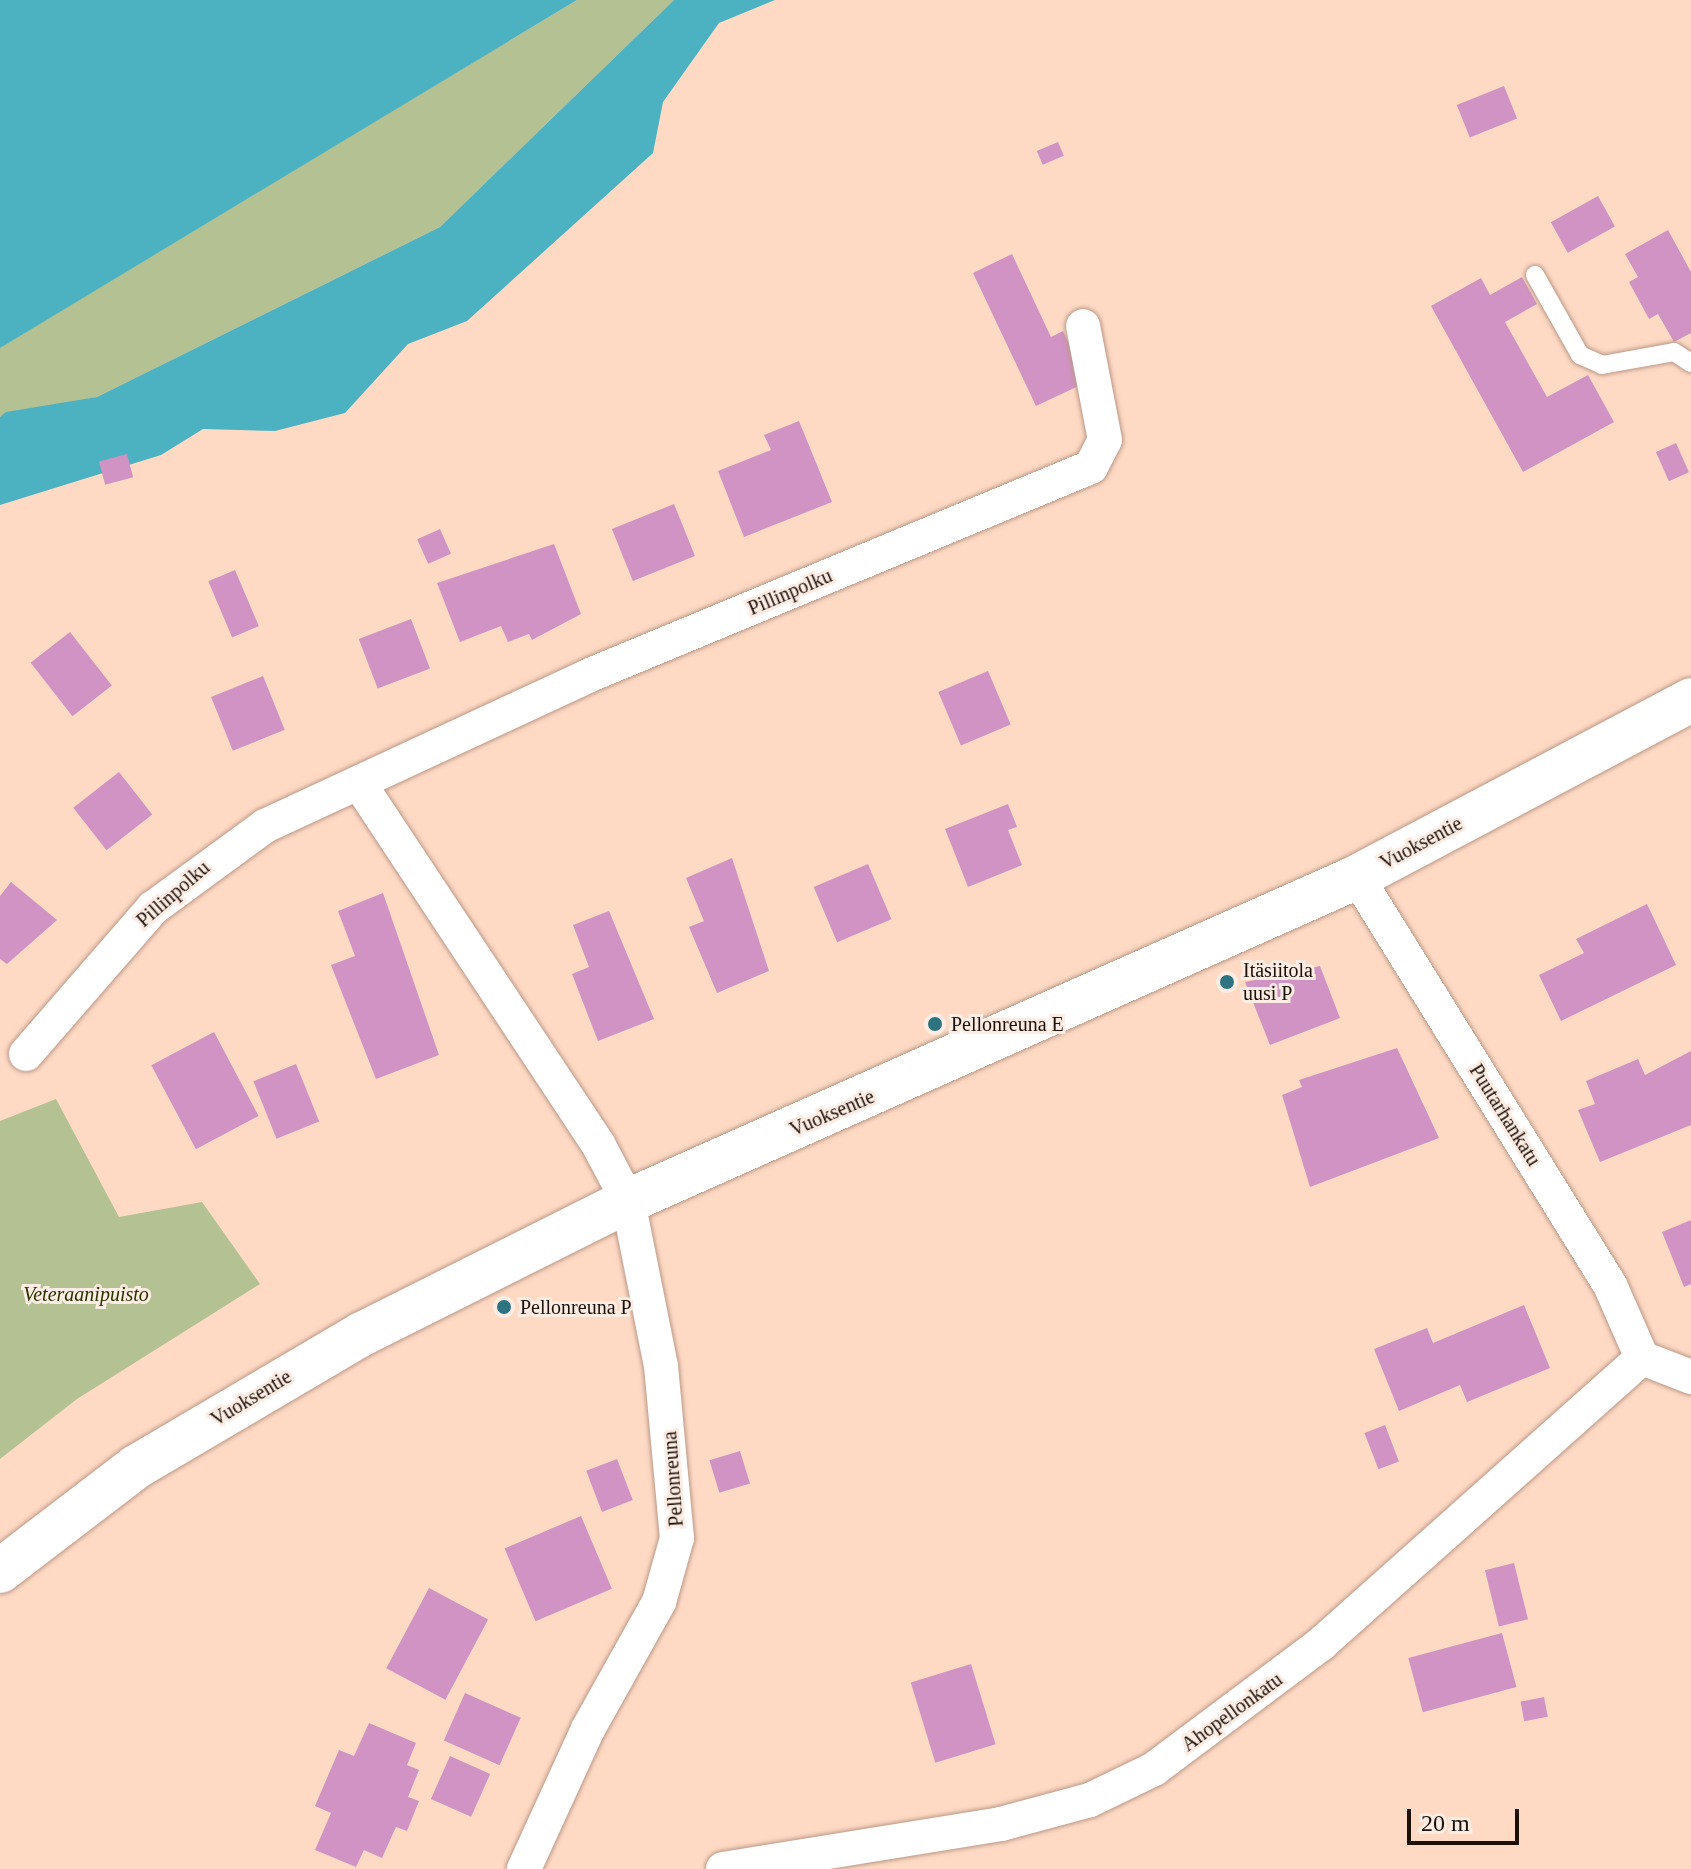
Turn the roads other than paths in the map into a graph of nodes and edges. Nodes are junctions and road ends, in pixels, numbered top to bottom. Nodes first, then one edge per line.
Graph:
1 (1535, 275) dead end
2 (1083, 326) dead end
3 (1691, 363) edge
4 (1691, 700) edge
5 (359, 783) junction
6 (1357, 877) junction
7 (26, 1054) dead end
8 (628, 1201) junction
9 (1642, 1358) junction
10 (1691, 1377) edge
11 (0, 1571) edge
12 (524, 1869) edge
13 (723, 1869) edge

1 - 3 lane
2 - 5 street, Pillinpolku
4 - 6 street, Vuoksentie
5 - 7 street, Pillinpolku
5 - 8 street
6 - 8 street, Vuoksentie
6 - 9 street, Puutarhankatu
8 - 11 street, Vuoksentie
8 - 12 street, Pellonreuna
9 - 10 street
9 - 13 street, Ahopellonkatu

